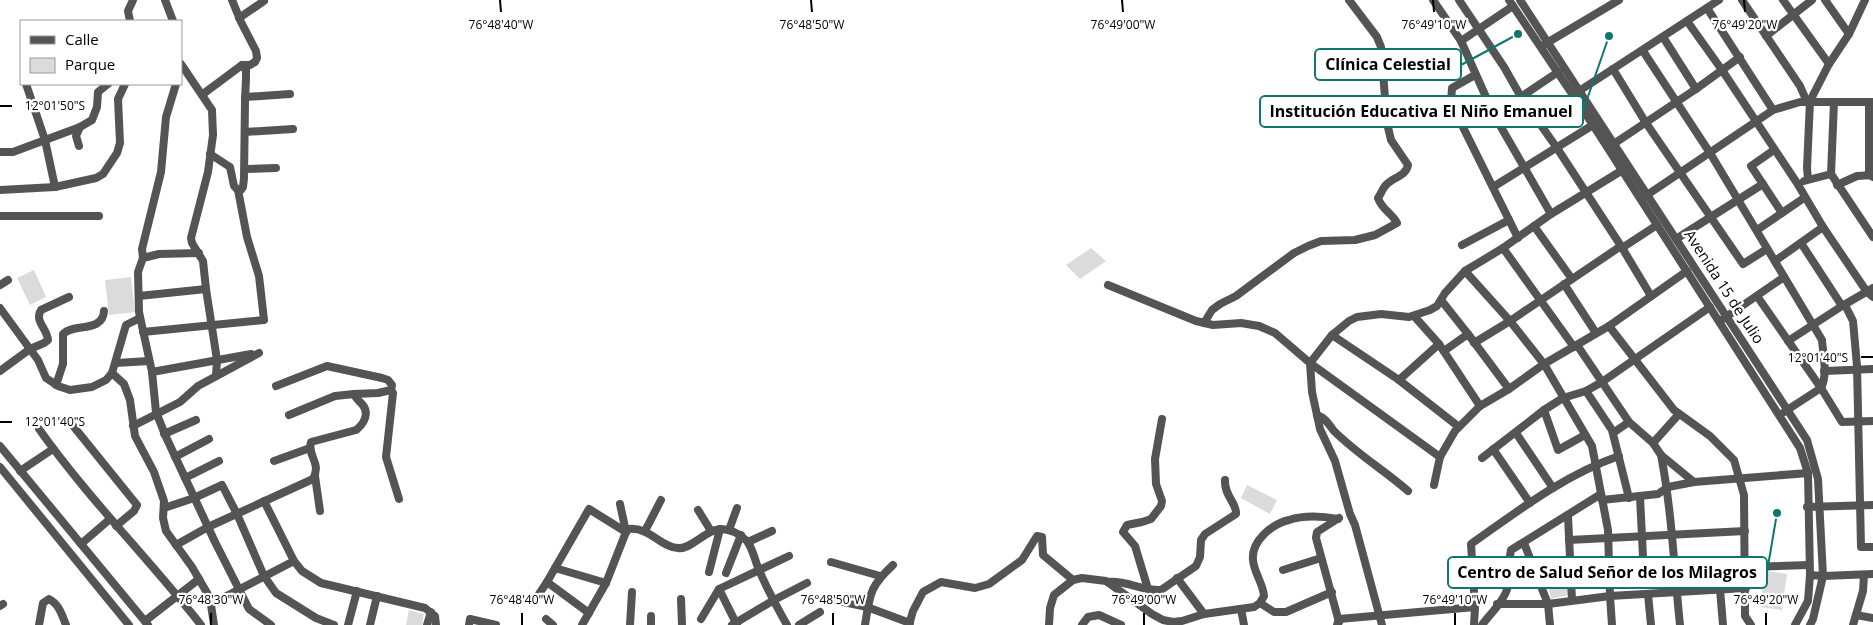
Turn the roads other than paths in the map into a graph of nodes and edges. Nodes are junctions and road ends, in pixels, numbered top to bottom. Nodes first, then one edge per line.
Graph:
1 (133, 0) edge
2 (165, 0) edge
3 (232, 0) edge
4 (1349, 0) edge
5 (1434, 0) edge
6 (1459, 0) edge
7 (1520, 0) edge
8 (1619, 0) edge
9 (1719, 0) edge
10 (1742, 0) edge
11 (1784, 0) edge
12 (1812, 0) edge
13 (1825, 0) edge
14 (1865, 0) edge
15 (264, 1) dead end
16 (1511, 3) edge
17 (1608, 3) edge
18 (1707, 8) junction
19 (1792, 14) junction
20 (239, 18) junction
21 (130, 20) edge
22 (173, 20) edge
23 (1687, 21) junction
24 (1479, 28) junction
25 (1849, 34) junction
26 (1766, 36) junction
27 (1663, 38) junction
28 (1461, 42) junction
29 (1544, 44) junction
30 (1643, 50) junction
31 (1740, 57) junction
32 (242, 64) junction
33 (1829, 64) junction
34 (182, 65) edge
35 (1613, 69) junction
36 (1722, 70) junction
37 (1558, 72) junction
38 (1475, 74) junction
39 (26, 85) edge
40 (107, 85) edge
41 (124, 85) edge
42 (176, 85) edge
43 (1696, 89) junction
44 (1576, 93) junction
45 (203, 94) junction
46 (290, 94) dead end
47 (245, 96) junction
48 (1521, 97) junction
49 (1809, 101) junction
50 (1677, 102) junction
51 (1834, 102) junction
52 (1871, 102) edge
53 (1774, 110) junction
54 (1494, 115) junction
55 (1757, 122) junction
56 (1646, 123) junction
57 (1593, 125) junction
58 (80, 127) junction
59 (293, 129) dead end
60 (245, 132) junction
61 (45, 140) junction
62 (79, 146) dead end
63 (1610, 147) junction
64 (1557, 148) junction
65 (1774, 150) junction
66 (0, 152) edge
67 (1710, 153) junction
68 (210, 154) junction
69 (276, 168) dead end
70 (1525, 168) junction
71 (245, 169) junction
72 (1621, 171) junction
73 (1680, 173) junction
74 (1831, 174) junction
75 (1872, 176) edge
76 (1808, 179) junction
77 (1797, 183) junction
78 (1762, 184) junction
79 (1837, 185) junction
80 (55, 187) junction
81 (1493, 187) junction
82 (0, 190) edge
83 (238, 190) junction
84 (1586, 192) junction
85 (1648, 195) junction
86 (1804, 198) junction
87 (1738, 199) junction
88 (1641, 200) junction
89 (1782, 213) junction
90 (1551, 214) junction
91 (0, 216) edge
92 (99, 216) dead end
93 (1712, 217) junction
94 (1510, 220) junction
95 (1657, 225) junction
96 (1534, 226) junction
97 (1823, 227) junction
98 (1757, 230) junction
99 (1873, 237) edge
100 (1518, 238) junction
101 (1676, 239) junction
102 (1801, 243) junction
103 (1462, 245) dead end
104 (1622, 247) junction
105 (1502, 248) junction
106 (1767, 249) junction
107 (199, 253) junction
108 (143, 258) junction
109 (1775, 261) junction
110 (1465, 271) junction
111 (1687, 271) junction
112 (1784, 277) junction
113 (1572, 279) junction
114 (8, 280) dead end
115 (0, 284) edge
116 (1564, 284) junction
117 (1108, 286) dead end
118 (206, 289) junction
119 (1871, 292) edge
120 (69, 296) dead end
121 (139, 296) junction
122 (1651, 296) junction
123 (1757, 296) junction
124 (1441, 300) junction
125 (1541, 300) junction
126 (1843, 305) junction
127 (1710, 307) junction
128 (0, 308) edge
129 (104, 311) dead end
130 (1414, 316) junction
131 (1727, 316) junction
132 (140, 318) junction
133 (1510, 321) junction
134 (1719, 322) junction
135 (1204, 323) junction
136 (1813, 324) junction
137 (211, 325) junction
138 (1609, 326) junction
139 (143, 332) junction
140 (1596, 333) junction
141 (1468, 334) junction
142 (1332, 335) junction
143 (1788, 341) junction
144 (1474, 342) junction
145 (1439, 344) junction
146 (1575, 346) junction
147 (30, 349) junction
148 (1444, 351) junction
149 (218, 360) junction
150 (1634, 360) junction
151 (149, 361) junction
152 (116, 363) junction
153 (1310, 363) junction
154 (1544, 364) junction
155 (1873, 369) edge
156 (1, 370) edge
157 (1857, 370) junction
158 (1824, 371) junction
159 (152, 372) junction
160 (112, 374) junction
161 (216, 376) junction
162 (1399, 380) junction
163 (1602, 382) junction
164 (56, 385) junction
165 (276, 386) dead end
166 (1821, 388) junction
167 (1509, 389) junction
168 (391, 390) junction
169 (1586, 391) junction
170 (354, 394) junction
171 (1563, 398) junction
172 (1480, 406) junction
173 (1544, 410) junction
174 (1788, 410) junction
175 (157, 414) junction
176 (1679, 414) junction
177 (289, 415) dead end
178 (1317, 415) junction
179 (1779, 416) junction
180 (1162, 419) dead end
181 (196, 420) dead end
182 (1873, 421) edge
183 (70, 422) dead end
184 (1629, 422) junction
185 (1858, 422) junction
186 (133, 426) junction
187 (1459, 428) junction
188 (39, 429) dead end
189 (1516, 433) junction
190 (1613, 433) junction
191 (164, 434) junction
192 (1585, 434) junction
193 (210, 440) dead end
194 (1653, 443) junction
195 (0, 446) edge
196 (310, 448) junction
197 (53, 449) junction
198 (1493, 449) junction
199 (1661, 455) junction
200 (1619, 456) junction
201 (175, 457) junction
202 (1440, 457) junction
203 (1482, 458) dead end
204 (219, 460) dead end
205 (274, 461) dead end
206 (1596, 464) junction
207 (0, 467) edge
208 (20, 471) junction
209 (1808, 473) junction
210 (315, 476) junction
211 (1739, 477) junction
212 (185, 478) junction
213 (1226, 480) dead end
214 (1694, 482) junction
215 (1434, 485) dead end
216 (1668, 487) junction
217 (1553, 488) junction
218 (1408, 491) dead end
219 (1602, 497) junction
220 (1640, 497) junction
221 (194, 498) junction
222 (1629, 498) junction
223 (399, 499) dead end
224 (662, 500) dead end
225 (264, 501) junction
226 (1530, 503) junction
227 (620, 504) dead end
228 (1859, 505) junction
229 (1873, 505) edge
230 (1807, 507) junction
231 (1819, 507) junction
232 (164, 508) junction
233 (736, 508) dead end
234 (698, 510) dead end
235 (320, 512) dead end
236 (237, 514) junction
237 (1350, 514) junction
238 (1568, 516) junction
239 (110, 519) junction
240 (1338, 519) junction
241 (116, 526) junction
242 (208, 528) junction
243 (720, 529) junction
244 (729, 530) junction
245 (645, 531) junction
246 (711, 531) junction
247 (772, 531) dead end
248 (1745, 531) junction
249 (626, 532) junction
250 (1673, 534) junction
251 (740, 535) junction
252 (1642, 535) junction
253 (1608, 537) junction
254 (1569, 540) junction
255 (748, 542) junction
256 (1524, 543) junction
257 (81, 544) junction
258 (176, 545) junction
259 (1873, 547) edge
260 (789, 556) dead end
261 (1321, 558) junction
262 (1570, 560) junction
263 (294, 561) junction
264 (831, 562) dead end
265 (893, 565) dead end
266 (1809, 565) junction
267 (1745, 567) junction
268 (555, 568) junction
269 (1534, 569) junction
270 (759, 570) junction
271 (1283, 570) dead end
272 (709, 572) dead end
273 (726, 573) dead end
274 (1873, 574) edge
275 (1810, 575) junction
276 (1864, 575) junction
277 (264, 576) junction
278 (880, 576) junction
279 (1822, 576) junction
280 (1178, 578) junction
281 (199, 579) junction
282 (1073, 580) junction
283 (1609, 580) junction
284 (547, 582) junction
285 (1108, 582) junction
286 (606, 583) junction
287 (807, 583) dead end
288 (1746, 588) junction
289 (239, 589) junction
290 (720, 589) junction
291 (1148, 589) junction
292 (1720, 589) junction
293 (357, 591) junction
294 (632, 592) dead end
295 (1332, 592) junction
296 (1677, 592) junction
297 (539, 594) dead end
298 (1648, 594) junction
299 (377, 596) junction
300 (1610, 596) junction
301 (177, 598) junction
302 (681, 599) dead end
303 (830, 599) dead end
304 (774, 600) junction
305 (1572, 600) junction
306 (1260, 603) junction
307 (211, 604) junction
308 (1497, 604) junction
309 (1548, 604) junction
310 (867, 607) junction
311 (1475, 607) junction
312 (1241, 609) junction
313 (431, 612) junction
314 (820, 612) dead end
315 (589, 613) junction
316 (1204, 614) junction
317 (1379, 615) junction
318 (1856, 615) junction
319 (651, 616) dead end
320 (1873, 618) edge
321 (546, 619) dead end
322 (702, 619) dead end
323 (147, 623) edge
324 (1338, 623) edge
325 (735, 624) edge
326 (909, 624) edge
327 (39, 625) edge
328 (66, 625) edge
329 (129, 625) edge
330 (201, 625) edge
331 (214, 625) edge
332 (271, 625) edge
333 (334, 625) edge
334 (348, 625) edge
335 (370, 625) edge
336 (427, 625) edge
337 (436, 625) edge
338 (469, 625) edge
339 (496, 625) edge
340 (553, 625) edge
341 (582, 625) edge
342 (630, 625) edge
343 (651, 625) edge
344 (682, 625) edge
345 (787, 625) edge
346 (799, 625) edge
347 (865, 625) edge
348 (1049, 625) edge
349 (1082, 625) edge
350 (1121, 625) edge
351 (1244, 625) edge
352 (1382, 625) edge
353 (1474, 625) edge
354 (1482, 625) edge
355 (1550, 625) edge
356 (1612, 625) edge
357 (1651, 625) edge
358 (1680, 625) edge
359 (1724, 625) edge
360 (1751, 625) edge
361 (1795, 625) edge
362 (1810, 625) edge
363 (1853, 625) edge

1 - 21 street
2 - 22 street
3 - 20 street
4 - 135 street
5 - 28 street
6 - 24 street
7 - 29 street, Avenida 15 de Julio
8 - 17 street
9 - 18 street
10 - 26 street
11 - 19 street
12 - 19 street
13 - 25 street
14 - 25 street
15 - 20 street
16 - 24 street
16 - 29 street, Avenida 15 de Julio
17 - 29 street
18 - 23 street
18 - 31 street
19 - 26 street
19 - 33 street
20 - 32 street
23 - 27 street
23 - 36 street
24 - 28 street
24 - 48 street
25 - 33 street
26 - 49 street
27 - 30 street
27 - 43 street
28 - 38 street
29 - 37 street, Avenida 15 de Julio
29 - 44 street, Avenida 15 de Julio
30 - 35 street
30 - 50 street
31 - 36 street
31 - 53 street
32 - 45 street
32 - 47 street
33 - 49 street
34 - 45 street
35 - 44 street
35 - 56 street
36 - 43 street
36 - 55 street
37 - 44 street, Avenida 15 de Julio
37 - 48 street
38 - 54 street
38 - 81 street
39 - 61 street
40 - 58 street
41 - 80 street
42 - 108 street
43 - 50 street
44 - 57 street, Avenida 15 de Julio
44 - 63 street, Avenida 15 de Julio
45 - 68 street
46 - 47 street
47 - 60 street
48 - 54 street
48 - 64 street
49 - 51 street
49 - 53 street
49 - 76 street
50 - 56 street
50 - 67 street
51 - 52 street
51 - 74 street
52 - 75 street
53 - 55 street
54 - 70 street
55 - 65 street
55 - 67 street
56 - 63 street
56 - 73 street
57 - 63 street, Avenida 15 de Julio
57 - 64 street
58 - 61 street
58 - 62 street
59 - 60 street
60 - 71 street
61 - 66 street
61 - 80 street
63 - 72 street, Avenida 15 de Julio
63 - 85 street, Avenida 15 de Julio
64 - 70 street
64 - 84 street
65 - 77 street
65 - 78 street
67 - 73 street
67 - 87 street
68 - 83 street
68 - 107 street
69 - 71 street
70 - 81 street
70 - 90 street
71 - 83 street
72 - 84 street
72 - 88 street, Avenida 15 de Julio
73 - 85 street
73 - 93 street
74 - 76 street
74 - 79 street
75 - 79 street
76 - 77 street
77 - 86 street
78 - 87 street
78 - 89 street
79 - 99 street
80 - 82 street
81 - 94 street
83 - 137 street
84 - 90 street
84 - 104 street
85 - 88 street
85 - 101 street, Avenida 15 de Julio
86 - 89 street
86 - 97 street
87 - 93 street
87 - 98 street
88 - 95 street, Avenida 15 de Julio
89 - 98 street
90 - 96 street
91 - 92 street
93 - 101 street
93 - 106 street
94 - 100 street
94 - 103 street
95 - 104 street
95 - 111 street, Avenida 15 de Julio
96 - 100 street
96 - 113 street
97 - 102 street
97 - 119 street
98 - 106 street
100 - 105 street
101 - 131 street, Avenida 15 de Julio
102 - 109 street
102 - 126 street
104 - 113 street
104 - 122 street
105 - 110 street
105 - 125 street
106 - 109 street
107 - 108 street
107 - 118 street
108 - 121 street
109 - 112 street
110 - 124 street
110 - 133 street
111 - 122 street
111 - 127 street, Avenida 15 de Julio
112 - 123 street
112 - 136 street
113 - 116 street
114 - 115 street
116 - 125 street
116 - 140 street
117 - 135 street
118 - 121 street
118 - 137 street
119 - 126 street
120 - 147 street
121 - 132 street
122 - 138 street
123 - 131 street
123 - 143 street
124 - 130 street
124 - 141 street
125 - 133 street
125 - 146 street
126 - 136 street
126 - 157 street
127 - 134 street, Avenida 15 de Julio
127 - 150 street
128 - 147 street
129 - 164 street
130 - 142 street
130 - 145 street
131 - 134 street
131 - 174 street, Avenida 15 de Julio
132 - 139 street
132 - 152 street
133 - 144 street
133 - 154 street
134 - 179 street, Avenida 15 de Julio
135 - 153 street
136 - 143 street
136 - 158 street
137 - 139 street
137 - 149 street
138 - 140 street
138 - 150 street
139 - 151 street
140 - 146 street
141 - 144 street
141 - 148 street
142 - 153 street
142 - 162 street
143 - 166 street
144 - 167 street
145 - 148 street
145 - 162 street
146 - 154 street
146 - 163 street
147 - 156 street
147 - 164 street
148 - 172 street
149 - 159 street
149 - 161 street
149 - 161 street
150 - 163 street
150 - 176 street
151 - 152 street
151 - 159 street
152 - 160 street
153 - 178 street
153 - 202 street
154 - 167 street
154 - 171 street
155 - 157 street
157 - 158 street
157 - 185 street
158 - 166 street
159 - 175 street
160 - 164 street
160 - 186 street
161 - 175 street
162 - 187 street
163 - 169 street
163 - 184 street
165 - 168 street
166 - 174 street
166 - 185 street
167 - 172 street
168 - 170 street
168 - 223 street
169 - 171 street
169 - 190 street
170 - 177 street
170 - 196 street
171 - 173 street
171 - 192 street
172 - 187 street
173 - 189 street
173 - 192 street
174 - 179 street
174 - 231 street, Avenida 15 de Julio
175 - 186 street
175 - 191 street
176 - 194 street
176 - 211 street
178 - 218 street
178 - 237 street
179 - 209 street, Avenida 15 de Julio
180 - 291 street
181 - 191 street
182 - 185 street
183 - 241 street
184 - 190 street
184 - 194 street
185 - 228 street
186 - 232 street
187 - 202 street
188 - 197 street
189 - 198 street
189 - 217 street
190 - 200 street
191 - 201 street
192 - 206 street
193 - 201 street
194 - 199 street
195 - 208 street
196 - 205 street
196 - 210 street
197 - 208 street
197 - 239 street
198 - 203 street
198 - 226 street
199 - 214 street
199 - 216 street
200 - 206 street
200 - 222 street
201 - 212 street
202 - 215 street
204 - 212 street
206 - 217 street
206 - 219 street
207 - 329 street
208 - 257 street
209 - 211 street
209 - 230 street, Avenida 15 de Julio
210 - 225 street
210 - 235 street
211 - 214 street
211 - 248 street
212 - 221 street
213 - 280 street
214 - 216 street
216 - 220 street
216 - 250 street
217 - 226 street
219 - 222 street
219 - 238 street
219 - 253 street
220 - 222 street
220 - 252 street
221 - 232 street
221 - 236 street
221 - 242 street
224 - 245 street
225 - 236 street
225 - 263 street
226 - 311 street
227 - 249 street
228 - 229 street
228 - 231 street
228 - 259 street
230 - 231 street
230 - 266 street, Avenida 15 de Julio
231 - 279 street, Avenida 15 de Julio
232 - 258 street
233 - 244 street
234 - 246 street
236 - 242 street
236 - 277 street
237 - 240 street
237 - 317 street
238 - 254 street
238 - 256 street
239 - 241 street
239 - 257 street
240 - 261 street
240 - 306 street
241 - 301 street
242 - 258 street
242 - 289 street
243 - 244 street
243 - 246 street
243 - 272 street
244 - 251 street
245 - 246 street
245 - 249 street
247 - 255 street
248 - 250 street
248 - 267 street
249 - 268 street
249 - 286 street
250 - 252 street
250 - 296 street
251 - 255 street
251 - 273 street
252 - 253 street
252 - 283 street
253 - 254 street
253 - 283 street
254 - 262 street
255 - 270 street
256 - 269 street
256 - 308 street
257 - 323 street
258 - 281 street
260 - 270 street
261 - 271 street
261 - 295 street
262 - 269 street
262 - 305 street
263 - 277 street
263 - 293 street
264 - 278 street
265 - 278 street
266 - 267 street
266 - 275 street, Avenida 15 de Julio
267 - 288 street
268 - 284 street
268 - 286 street
269 - 309 street
270 - 290 street
270 - 304 street
274 - 276 street
275 - 279 street
275 - 361 street, Avenida 15 de Julio
276 - 279 street
276 - 318 street
277 - 289 street
277 - 333 street
278 - 310 street
279 - 362 street, Avenida 15 de Julio
280 - 291 street
280 - 316 street
281 - 301 street
281 - 307 street
282 - 285 street
282 - 326 street
282 - 348 street
283 - 300 street
284 - 297 street
284 - 315 street
285 - 291 street
285 - 316 street
286 - 315 street
287 - 304 street
288 - 292 street
288 - 360 street
289 - 307 street
289 - 332 street
290 - 322 street
290 - 325 street
292 - 296 street
292 - 359 street
293 - 299 street
293 - 334 street
294 - 342 street
295 - 306 street
295 - 324 street
296 - 298 street
296 - 358 street
298 - 300 street
298 - 357 street
299 - 313 street
299 - 335 street
300 - 305 street
300 - 356 street
301 - 323 street
301 - 330 street
302 - 344 street
303 - 310 street
304 - 325 street
304 - 345 street
305 - 309 street
306 - 312 street
307 - 331 street
308 - 309 street
308 - 354 street
309 - 355 street
310 - 326 street
310 - 347 street
311 - 317 street
311 - 353 street
312 - 316 street
312 - 351 street
313 - 336 street
313 - 337 street
314 - 346 street
315 - 341 street
317 - 324 street
317 - 352 street
318 - 320 street
318 - 363 street
319 - 343 street
321 - 340 street
327 - 328 street
338 - 339 street
349 - 350 street

